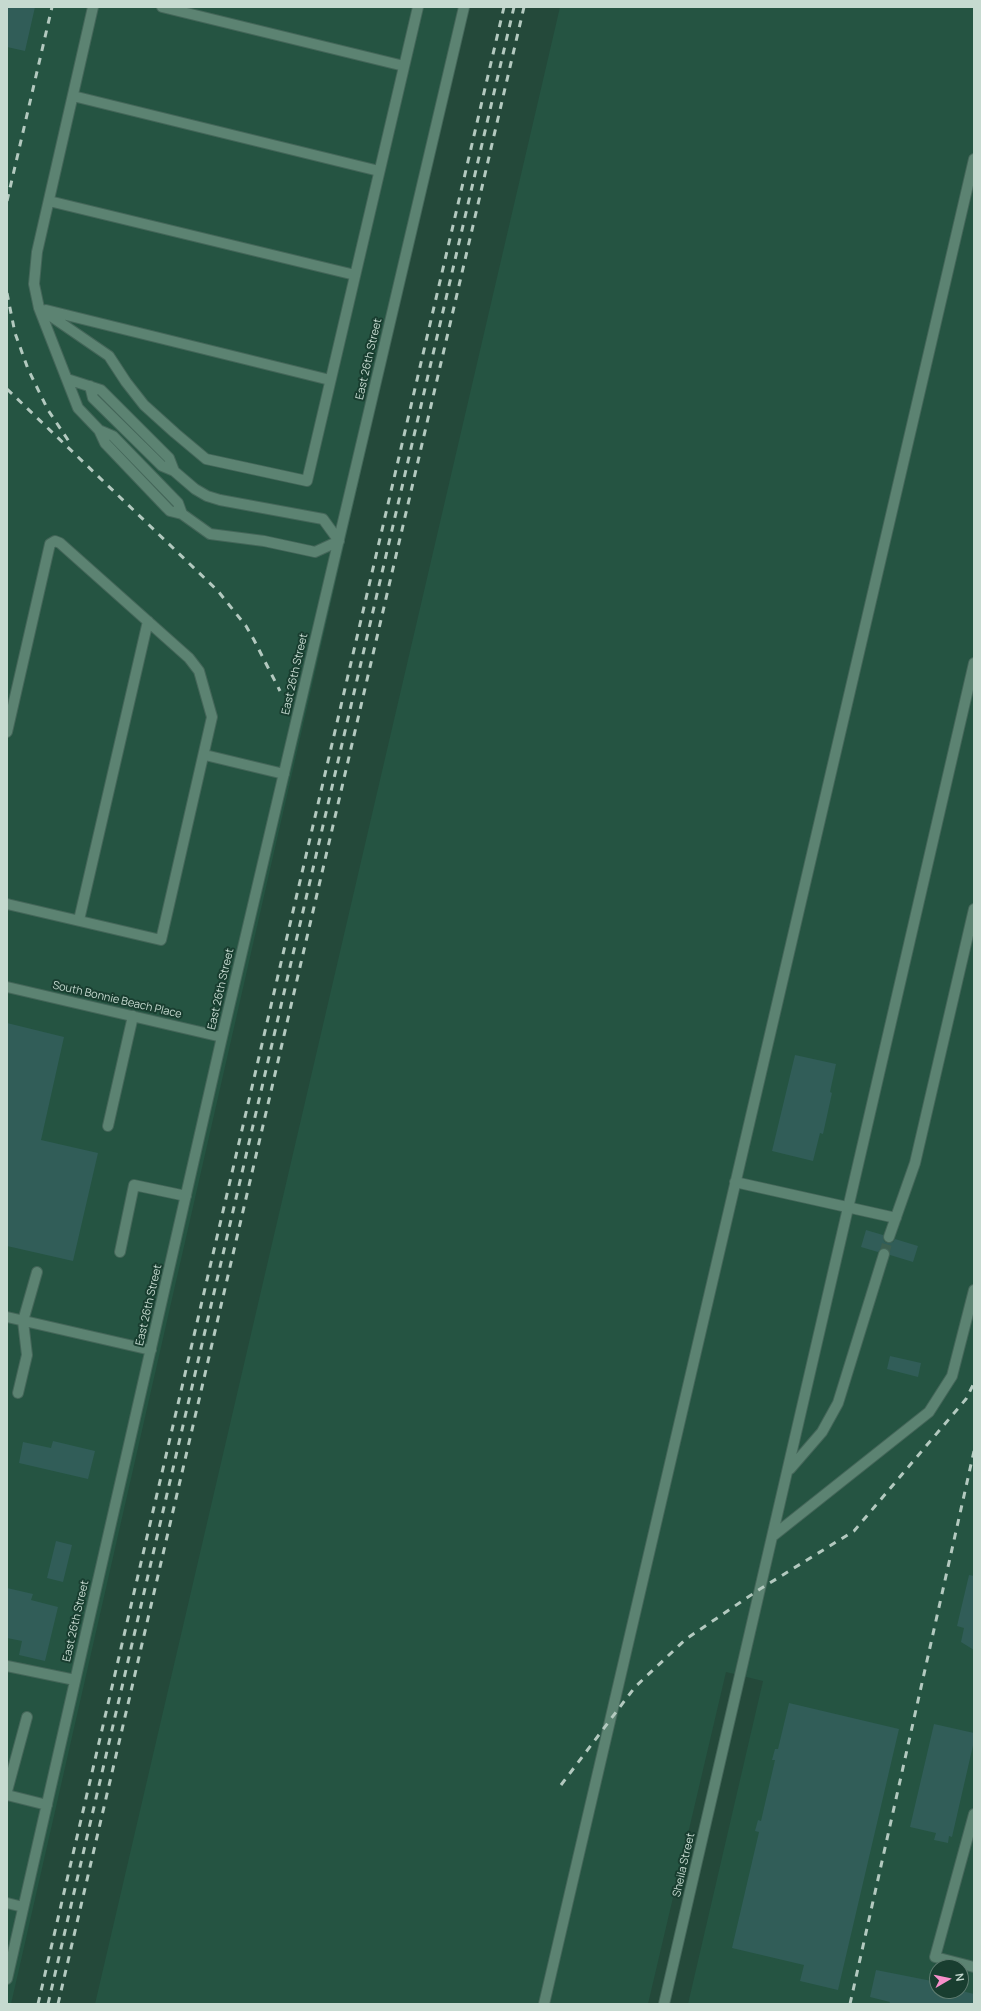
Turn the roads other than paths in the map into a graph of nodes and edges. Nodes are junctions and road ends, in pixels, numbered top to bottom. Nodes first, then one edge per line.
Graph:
1 (94, 7) edge
2 (162, 7) edge
3 (418, 7) edge
4 (464, 7) edge
5 (404, 66) junction
6 (73, 96) junction
7 (974, 159) edge
8 (379, 171) junction
9 (49, 201) junction
10 (355, 275) junction
11 (38, 308) junction
12 (67, 379) junction
13 (330, 380) junction
14 (339, 541) junction
15 (148, 621) junction
16 (974, 663) edge
17 (7, 732) edge
18 (205, 755) junction
19 (284, 774) junction
20 (7, 904) edge
21 (974, 909) edge
22 (79, 920) junction
23 (7, 987) edge
24 (132, 1016) junction
25 (222, 1037) junction
26 (108, 1126) dead end
27 (735, 1182) junction
28 (186, 1196) junction
29 (848, 1208) junction
30 (896, 1218) junction
31 (889, 1237) tunnel mouth
32 (120, 1252) dead end
33 (884, 1254) tunnel mouth
34 (37, 1272) dead end
35 (974, 1290) edge
36 (7, 1317) edge
37 (23, 1321) junction
38 (151, 1350) junction
39 (18, 1393) dead end
40 (788, 1470) junction
41 (774, 1535) junction
42 (7, 1666) edge
43 (75, 1680) junction
44 (27, 1717) dead end
45 (7, 1791) edge
46 (7, 1795) edge
47 (47, 1805) junction
48 (974, 1814) edge
49 (7, 1904) edge
50 (23, 1907) junction
51 (974, 1967) edge
52 (7, 1979) edge
53 (544, 2004) edge
54 (664, 2004) edge

1 - 6 street
2 - 5 street
3 - 5 street
4 - 14 street, East 26th Street
5 - 8 street
6 - 8 street
6 - 9 street
7 - 27 street
8 - 10 street
9 - 10 street
9 - 11 street
10 - 13 street
11 - 12 street
11 - 13 street
11 - 13 street
12 - 14 street
12 - 14 street
14 - 19 street, East 26th Street
15 - 17 street
15 - 18 street
15 - 22 street
16 - 29 street, Sheila Street
18 - 19 street
18 - 22 street
19 - 25 street, East 26th Street
20 - 22 street
21 - 30 street
23 - 24 street, South Bonnie Beach Place
24 - 25 street, South Bonnie Beach Place
24 - 26 street
25 - 28 street, East 26th Street
27 - 29 street
27 - 53 street
28 - 32 street
28 - 38 street, East 26th Street
29 - 30 street
29 - 40 street, Sheila Street
30 - 31 street
33 - 40 street
34 - 37 street
35 - 41 street
36 - 37 street
37 - 38 street
37 - 39 street
38 - 43 street, East 26th Street
40 - 41 street, Sheila Street
41 - 54 street, Sheila Street
42 - 43 street
43 - 47 street, East 26th Street
44 - 45 street
46 - 47 street
47 - 50 street, East 26th Street
48 - 51 street
49 - 50 street
50 - 52 street, East 26th Street

